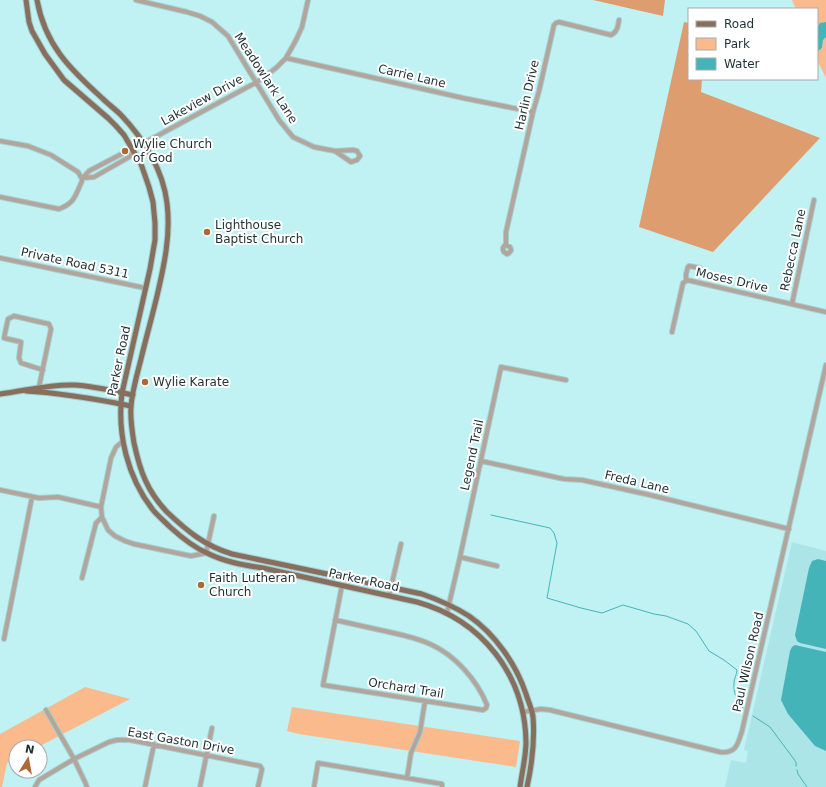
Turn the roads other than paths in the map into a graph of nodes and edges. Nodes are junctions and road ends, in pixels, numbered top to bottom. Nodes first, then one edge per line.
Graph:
1 (26, 0) edge
2 (37, 0) edge
3 (136, 0) edge
4 (308, 0) edge
5 (619, 20) dead end
6 (286, 58) junction
7 (256, 82) junction
8 (533, 112) junction
9 (0, 140) edge
10 (144, 143) junction
11 (131, 149) junction
12 (335, 151) junction
13 (82, 178) junction
14 (0, 197) edge
15 (814, 200) dead end
16 (506, 245) dead end
17 (0, 258) edge
18 (700, 268) dead end
19 (686, 281) junction
20 (145, 288) junction
21 (792, 304) junction
22 (826, 312) edge
23 (672, 332) dead end
24 (826, 365) edge
25 (43, 370) junction
26 (566, 380) dead end
27 (39, 387) junction
28 (17, 391) junction
29 (122, 392) junction
30 (0, 394) edge
31 (133, 395) junction
32 (120, 404) junction
33 (131, 406) junction
34 (122, 442) junction
35 (481, 461) junction
36 (0, 490) edge
37 (32, 497) junction
38 (101, 507) junction
39 (214, 516) dead end
40 (102, 517) junction
41 (789, 529) junction
42 (208, 544) junction
43 (401, 544) dead end
44 (206, 553) junction
45 (460, 557) junction
46 (498, 566) dead end
47 (82, 578) dead end
48 (342, 586) junction
49 (391, 587) junction
50 (389, 596) junction
51 (449, 605) junction
52 (447, 613) junction
53 (335, 620) junction
54 (4, 639) dead end
55 (425, 701) junction
56 (46, 710) dead end
57 (531, 710) junction
58 (523, 712) junction
59 (212, 728) dead end
60 (154, 744) junction
61 (207, 755) junction
62 (74, 759) junction
63 (407, 778) junction
64 (442, 786) edge
65 (35, 787) edge
66 (87, 787) edge
67 (145, 787) edge
68 (200, 787) edge
69 (258, 787) edge
70 (314, 787) edge
71 (520, 787) edge
72 (527, 787) edge

1 - 11 main road, Parker Road
2 - 10 main road, Parker Road
3 - 7 street, Meadowlark Lane
4 - 6 street, Lakeview Drive
5 - 8 street, Harlin Drive
6 - 7 street, Lakeview Drive
6 - 8 street, Carrie Lane
7 - 10 street, Lakeview Drive
7 - 12 street, Meadowlark Lane
8 - 16 street, Harlin Drive
9 - 13 street
10 - 11 street, Lakeview Drive
10 - 31 main road, Parker Road
11 - 13 street, Lakeview Drive
11 - 13 street
11 - 20 main road, Parker Road
12 - 12 street, Meadowlark Lane
13 - 14 street
15 - 21 street, Rebecca Lane
17 - 20 street, Private Road 5311
18 - 19 street
19 - 21 street, Moses Drive
19 - 23 street, Moses Drive
20 - 29 main road, Parker Road
21 - 22 street, Moses Drive
24 - 41 street, Paul Wilson Road
25 - 25 street
25 - 27 street
26 - 35 street, Legend Trail
27 - 28 main road
27 - 29 main road
28 - 30 main road
28 - 32 main road
29 - 31 main road
29 - 32 main road, Parker Road
31 - 33 main road, Parker Road
32 - 33 main road
32 - 34 main road, Parker Road
33 - 42 main road, Parker Road
34 - 38 street
34 - 44 main road, Parker Road
35 - 41 street, Freda Lane
35 - 45 street, Legend Trail
36 - 37 street
37 - 38 street
37 - 54 street
38 - 40 street
39 - 42 street
40 - 44 street
40 - 47 street
41 - 57 street, Paul Wilson Road
42 - 44 street
42 - 49 main road, Parker Road
43 - 49 street
44 - 48 main road, Parker Road
45 - 46 street
45 - 51 street, Legend Trail
48 - 50 main road, Parker Road
48 - 53 street
49 - 50 street
49 - 51 main road, Parker Road
50 - 52 main road, Parker Road
51 - 52 street, Legend Trail
51 - 57 main road, Parker Road
52 - 58 main road, Parker Road
53 - 55 street, Orchard Trail
53 - 55 street, Orchard Trail
55 - 63 street
56 - 62 street
57 - 58 street, Paul Wilson Road
57 - 72 main road, Parker Road
58 - 71 main road, Parker Road
59 - 61 street
60 - 61 street, East Gaston Drive
60 - 62 street, East Gaston Drive
60 - 67 street
61 - 68 street
61 - 69 street, East Gaston Drive
62 - 65 street, East Gaston Drive
62 - 66 street
63 - 64 street
63 - 70 street

